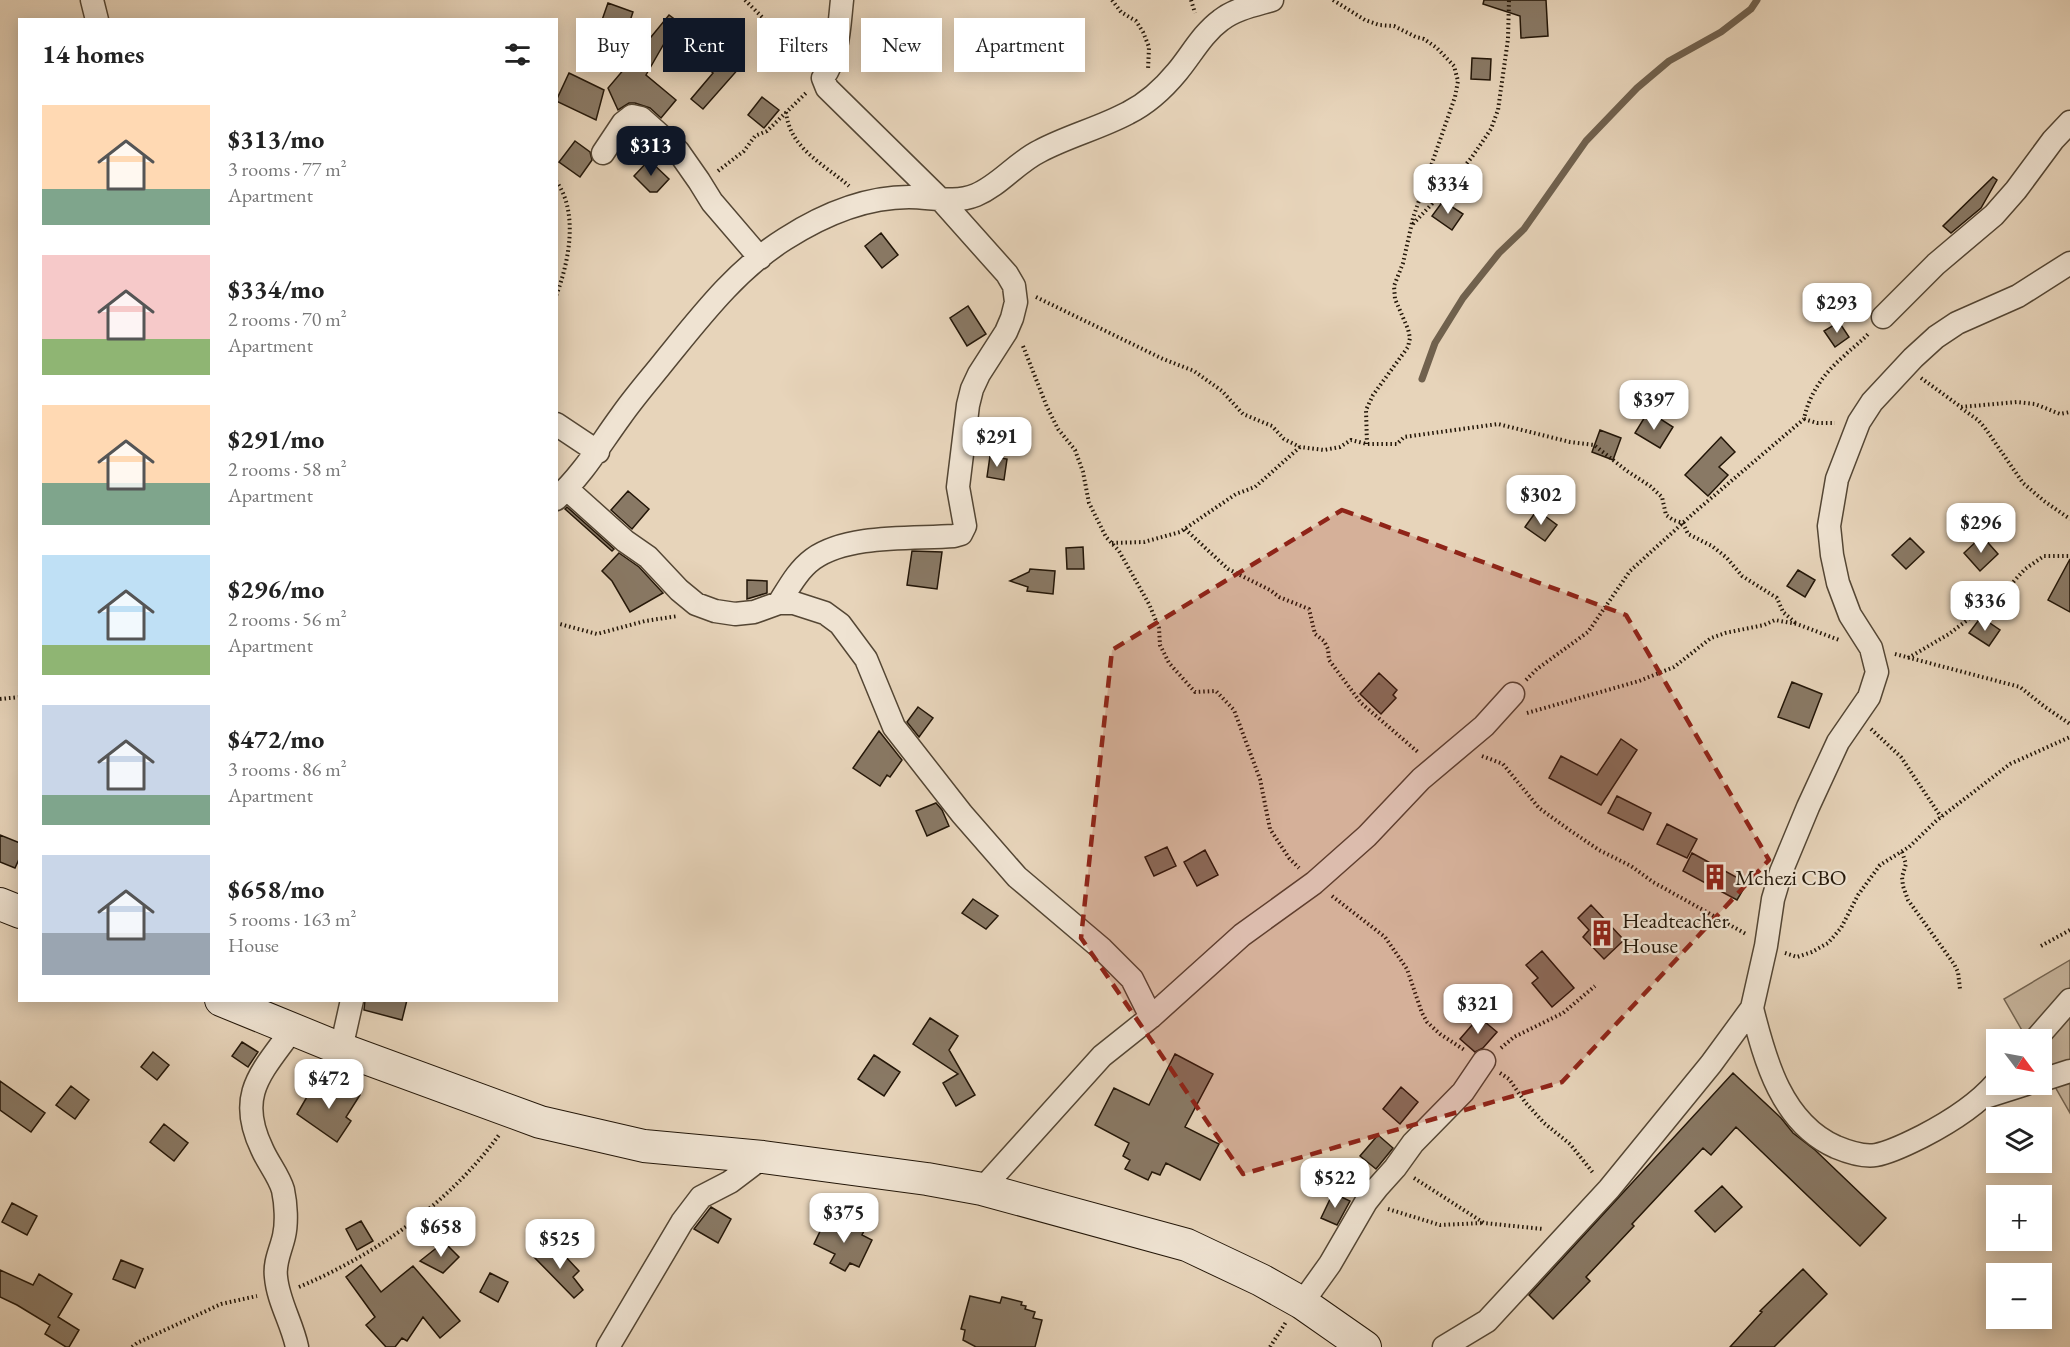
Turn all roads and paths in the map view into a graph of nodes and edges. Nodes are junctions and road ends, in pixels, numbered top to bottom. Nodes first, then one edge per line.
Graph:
1 (92, 0) edge
2 (745, 0) edge
3 (842, 0) edge
4 (1112, 0) edge
5 (1272, 0) edge
6 (1333, 0) edge
7 (1509, 0) edge
8 (96, 18) edge
9 (1147, 75) dead end
10 (823, 78) junction
11 (786, 112) junction
12 (2070, 122) edge
13 (603, 153) dead end
14 (699, 181) junction
15 (558, 184) edge
16 (941, 200) junction
17 (864, 202) junction
18 (1411, 225) junction
19 (760, 258) junction
20 (2070, 263) edge
21 (1014, 286) junction
22 (558, 291) edge
23 (1883, 317) joint
24 (1012, 318) junction
25 (1913, 358) junction
26 (1961, 407) junction
27 (2070, 412) edge
28 (1804, 419) junction
29 (1859, 423) junction
30 (558, 425) edge
31 (1366, 444) junction
32 (1300, 447) junction
33 (598, 452) junction
34 (562, 494) edge
35 (2070, 519) edge
36 (1683, 523) junction
37 (1185, 529) junction
38 (1112, 543) junction
39 (2070, 556) edge
40 (779, 603) junction
41 (714, 611) junction
42 (558, 624) edge
43 (1797, 624) junction
44 (1871, 648) junction
45 (1908, 658) junction
46 (1513, 694) junction
47 (18, 697) edge
48 (0, 699) edge
49 (2070, 724) edge
50 (1870, 728) dead end
51 (2070, 737) edge
52 (1460, 747) junction
53 (1436, 768) junction
54 (1941, 817) junction
55 (1902, 852) junction
56 (1314, 883) junction
57 (0, 904) edge
58 (18, 911) edge
59 (2070, 930) edge
60 (1766, 945) junction
61 (2041, 946) dead end
62 (1595, 986) dead end
63 (1960, 988) dead end
64 (2070, 1000) edge
65 (226, 1002) edge
66 (352, 1002) edge
67 (1752, 1008) junction
68 (1151, 1017) junction
69 (2045, 1029) edge
70 (292, 1030) junction
71 (340, 1048) junction
72 (1484, 1061) junction
73 (2070, 1071) edge
74 (2052, 1077) edge
75 (1986, 1092) edge
76 (515, 1113) junction
77 (763, 1157) junction
78 (1395, 1168) junction
79 (982, 1189) junction
80 (1609, 1189) junction
81 (1366, 1202) junction
82 (1484, 1223) junction
83 (1570, 1231) junction
84 (278, 1291) junction
85 (1302, 1303) junction
86 (132, 1347) edge
87 (297, 1347) edge
88 (608, 1347) edge
89 (1365, 1347) edge
90 (1444, 1347) edge

1 - 8 street
2 - 10 path
3 - 10 street
4 - 9 path
5 - 16 street
6 - 18 path
7 - 18 path
10 - 11 path
10 - 16 street
11 - 14 path
11 - 17 path
12 - 23 street
13 - 14 street
14 - 19 street
15 - 22 path
16 - 17 street
16 - 21 street
17 - 19 street
18 - 31 path
19 - 33 street
20 - 25 street
21 - 24 street
21 - 32 path
23 - 28 path
24 - 38 path
24 - 40 street
25 - 26 path
25 - 29 street
26 - 27 path
26 - 35 path
28 - 29 path
28 - 36 path
29 - 44 street
30 - 33 street
31 - 32 path
31 - 36 path
32 - 37 path
33 - 34 street
34 - 41 street
36 - 43 path
36 - 46 path
37 - 38 path
37 - 53 path
38 - 56 path
39 - 45 path
40 - 41 street
40 - 68 street
41 - 42 path
43 - 44 path
43 - 46 path
44 - 45 path
44 - 60 street
45 - 49 path
46 - 52 street
47 - 48 path
50 - 54 path
51 - 54 path
52 - 53 street
52 - 60 path
53 - 56 street
54 - 55 path
55 - 60 path
55 - 63 path
56 - 68 street
56 - 72 path
57 - 58 street
59 - 61 path
60 - 67 street
62 - 72 path
64 - 69 street
65 - 70 street
66 - 71 street
67 - 75 street
67 - 80 street
68 - 79 street
70 - 71 street
70 - 84 street
71 - 76 street
72 - 78 street
72 - 80 path
73 - 74 street
76 - 77 street
76 - 84 path
77 - 79 street
77 - 88 street
78 - 81 street
78 - 82 path
79 - 85 street
80 - 83 street
81 - 82 path
81 - 85 street
82 - 83 path
83 - 90 street
84 - 86 path
84 - 87 street
85 - 89 street

